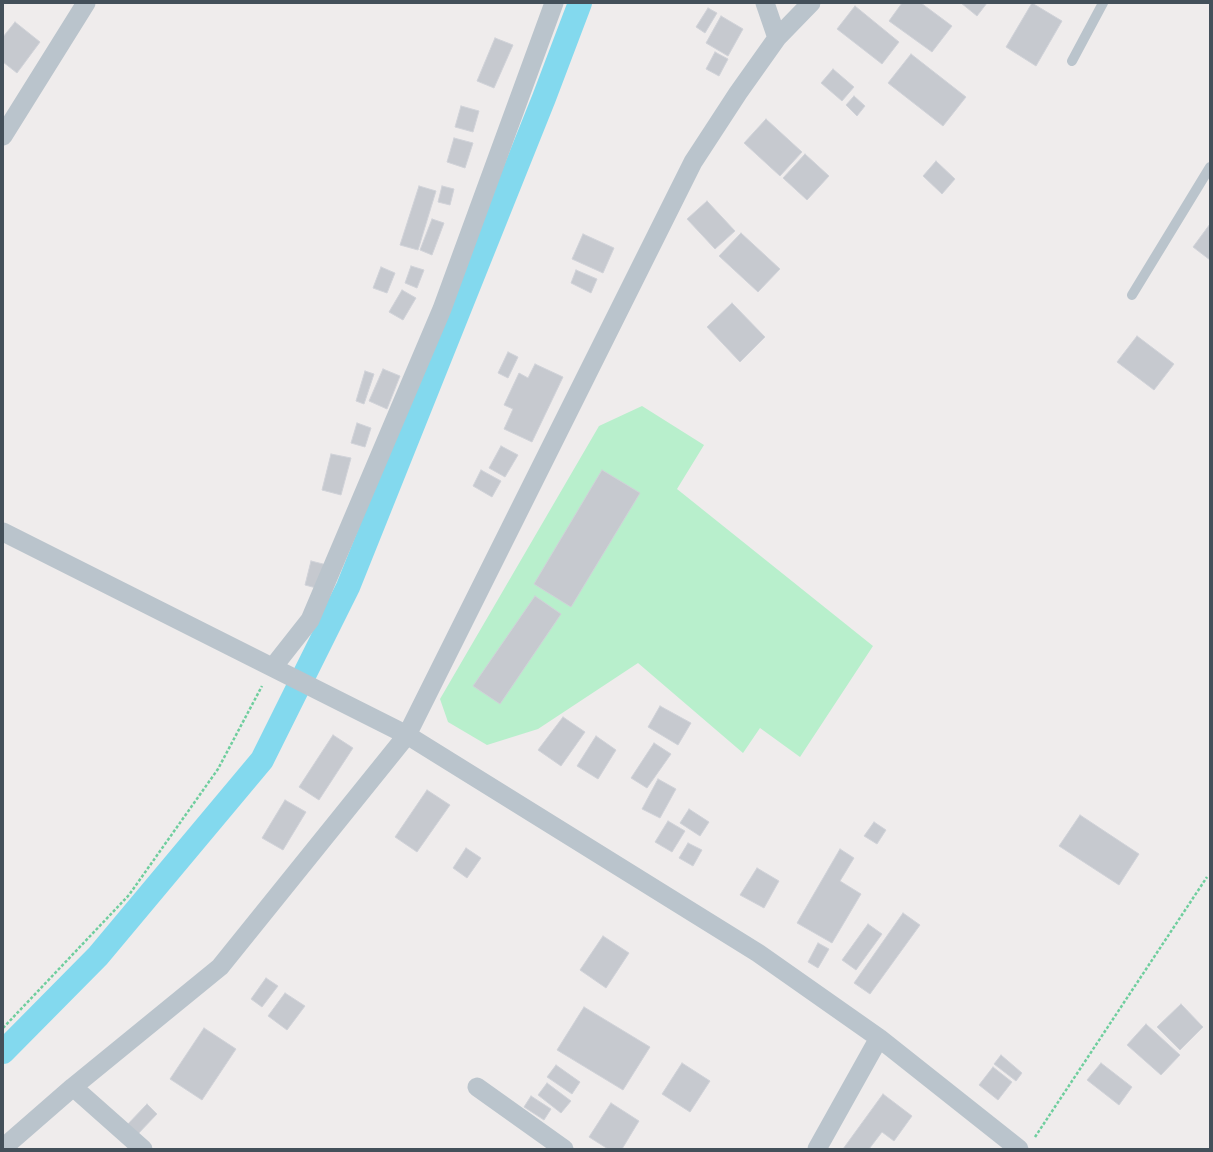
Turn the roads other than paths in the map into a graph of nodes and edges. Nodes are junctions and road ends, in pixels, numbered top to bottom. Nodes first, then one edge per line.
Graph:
1 (86, 3) edge
2 (554, 3) edge
3 (765, 3) edge
4 (811, 3) edge
5 (1103, 3) edge
6 (777, 38) junction
7 (1072, 61) dead end
8 (3, 136) edge
9 (1210, 167) edge
10 (1132, 295) dead end
11 (3, 532) edge
12 (279, 670) junction
13 (408, 735) junction
14 (879, 1038) junction
15 (73, 1087) junction
16 (477, 1087) dead end
17 (1025, 1146) edge
18 (3, 1148) edge
19 (143, 1149) edge
20 (564, 1149) edge
21 (817, 1149) edge

1 - 8 street
2 - 12 street
3 - 6 street
4 - 6 street
5 - 7 lane
6 - 13 street
9 - 10 lane
11 - 12 street
12 - 13 street
13 - 14 street
13 - 15 street
14 - 17 street
14 - 21 street
15 - 18 street
15 - 19 street
16 - 20 street

